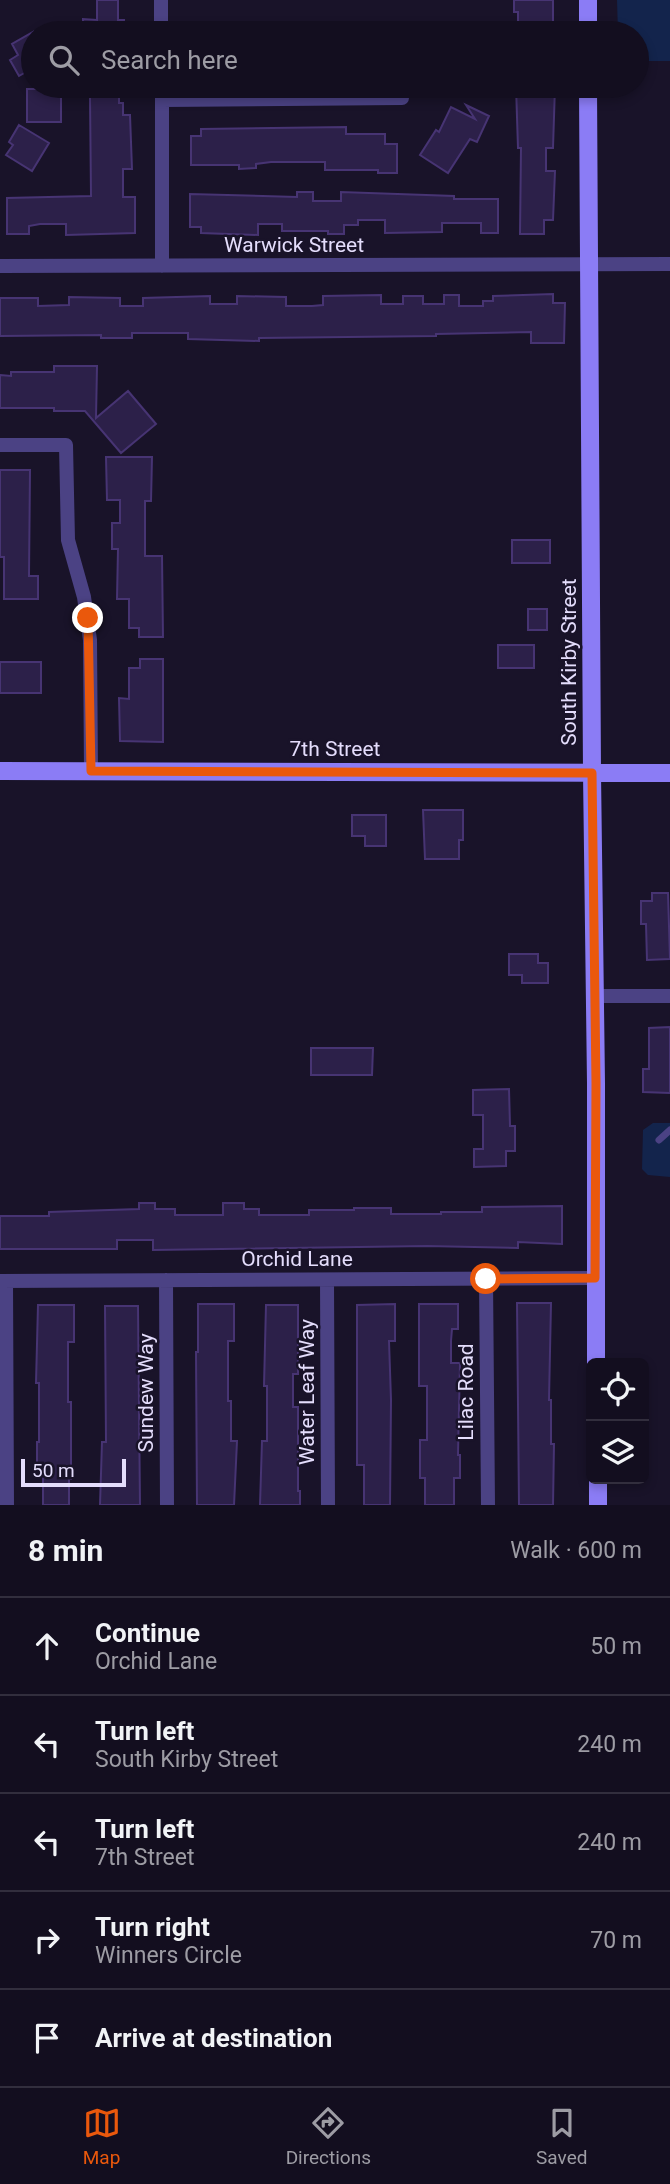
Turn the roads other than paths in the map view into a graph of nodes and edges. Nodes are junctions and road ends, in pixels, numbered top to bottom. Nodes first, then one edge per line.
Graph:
1 (161, 0) edge
2 (588, 0) edge
3 (161, 21) edge
4 (588, 21) edge
5 (162, 98) edge
6 (588, 98) edge
7 (670, 264) edge
8 (589, 265) junction
9 (0, 266) edge
10 (162, 267) junction
11 (0, 445) edge
12 (0, 771) edge
13 (91, 771) junction
14 (592, 773) junction
15 (670, 773) edge
16 (596, 996) junction
17 (670, 996) edge
18 (670, 1130) edge
19 (659, 1140) dead end
20 (595, 1278) junction
21 (327, 1279) junction
22 (486, 1279) junction
23 (166, 1280) junction
24 (3, 1281) edge
25 (596, 1358) edge
26 (597, 1484) edge
27 (7, 1505) edge
28 (167, 1505) edge
29 (328, 1505) edge
30 (488, 1505) edge
31 (598, 1505) edge

1 - 3 street
2 - 4 street
5 - 10 street
6 - 8 street, South Kirby Street
7 - 8 street, Warwick Street
8 - 10 street, Warwick Street
8 - 14 street, South Kirby Street
9 - 10 street, Warwick Street
11 - 13 street
12 - 13 street, 7th Street
13 - 14 street, 7th Street
14 - 15 street, 7th Street
14 - 16 street, South Kirby Street
16 - 17 street
16 - 20 street, South Kirby Street
18 - 19 lane
20 - 22 street, Orchid Lane
20 - 25 street, South Kirby Street
21 - 22 street, Orchid Lane
21 - 23 street, Orchid Lane
21 - 29 street, Water Leaf Way
22 - 30 street, Lilac Road
23 - 24 street, Orchid Lane
23 - 28 street, Sundew Way
24 - 27 street
26 - 31 street

